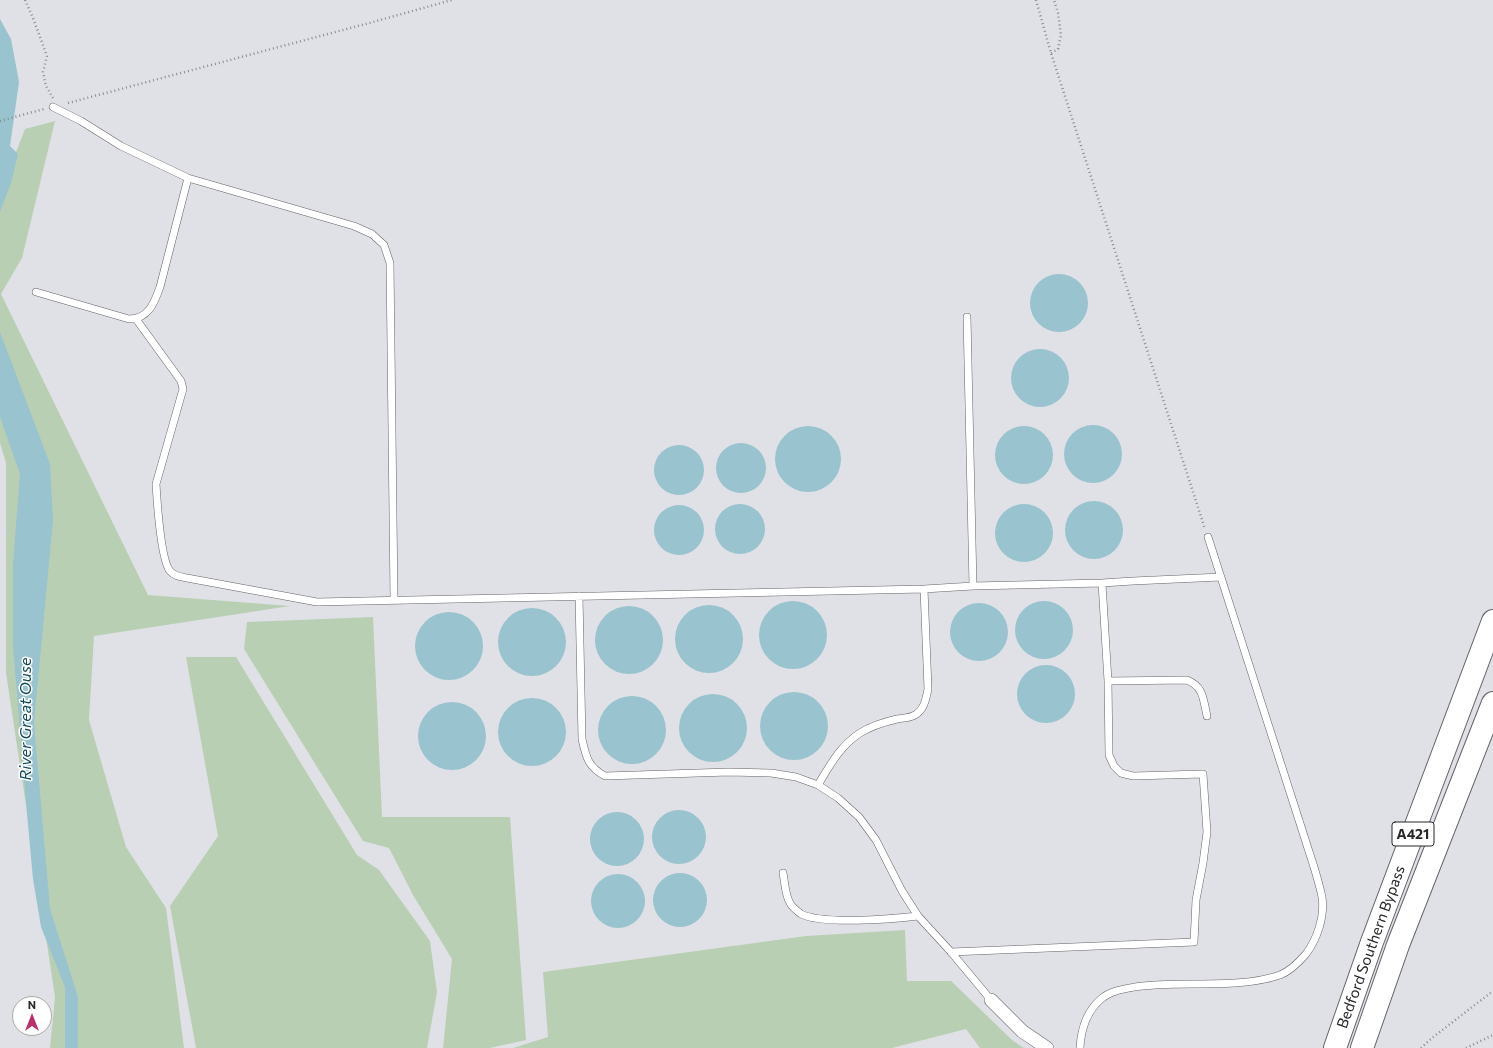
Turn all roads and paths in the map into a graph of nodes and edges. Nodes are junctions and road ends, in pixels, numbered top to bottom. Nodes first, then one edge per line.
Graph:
1 (25, 0) edge
2 (452, 0) edge
3 (1036, 0) edge
4 (1054, 0) edge
5 (1051, 53) junction
6 (55, 106) junction
7 (0, 121) edge
8 (188, 178) junction
9 (36, 292) dead end
10 (967, 317) dead end
11 (136, 319) junction
12 (1208, 537) joint
13 (1221, 577) junction
14 (1102, 583) junction
15 (973, 586) junction
16 (924, 589) junction
17 (579, 596) junction
18 (394, 599) junction
19 (1493, 621) edge
20 (1108, 681) junction
21 (1493, 703) edge
22 (1207, 716) dead end
23 (818, 785) junction
24 (783, 873) dead end
25 (918, 916) junction
26 (951, 952) junction
27 (1493, 991) edge
28 (991, 1000) joint
29 (1493, 1035) edge
30 (1046, 1048) edge
31 (1080, 1048) edge
32 (1335, 1048) edge
33 (1362, 1048) edge
34 (1421, 1048) edge
35 (1466, 1048) edge

1 - 6 path
2 - 6 path
3 - 5 path
4 - 5 path
5 - 12 path
6 - 7 path
6 - 8 lane
8 - 11 lane
8 - 18 lane
9 - 11 lane
10 - 15 lane
11 - 18 lane
12 - 13 lane
13 - 14 lane
13 - 31 lane
14 - 15 lane
14 - 20 lane
15 - 16 lane
16 - 17 lane
16 - 23 lane
17 - 18 lane
17 - 23 lane
19 - 32 highway, Bedford Southern Bypass / A421
20 - 22 lane
20 - 26 lane
21 - 33 highway, Bedford Southern Bypass / A421
23 - 25 lane
24 - 25 lane
25 - 26 lane
26 - 28 lane
27 - 34 path
28 - 30 street
29 - 35 path

